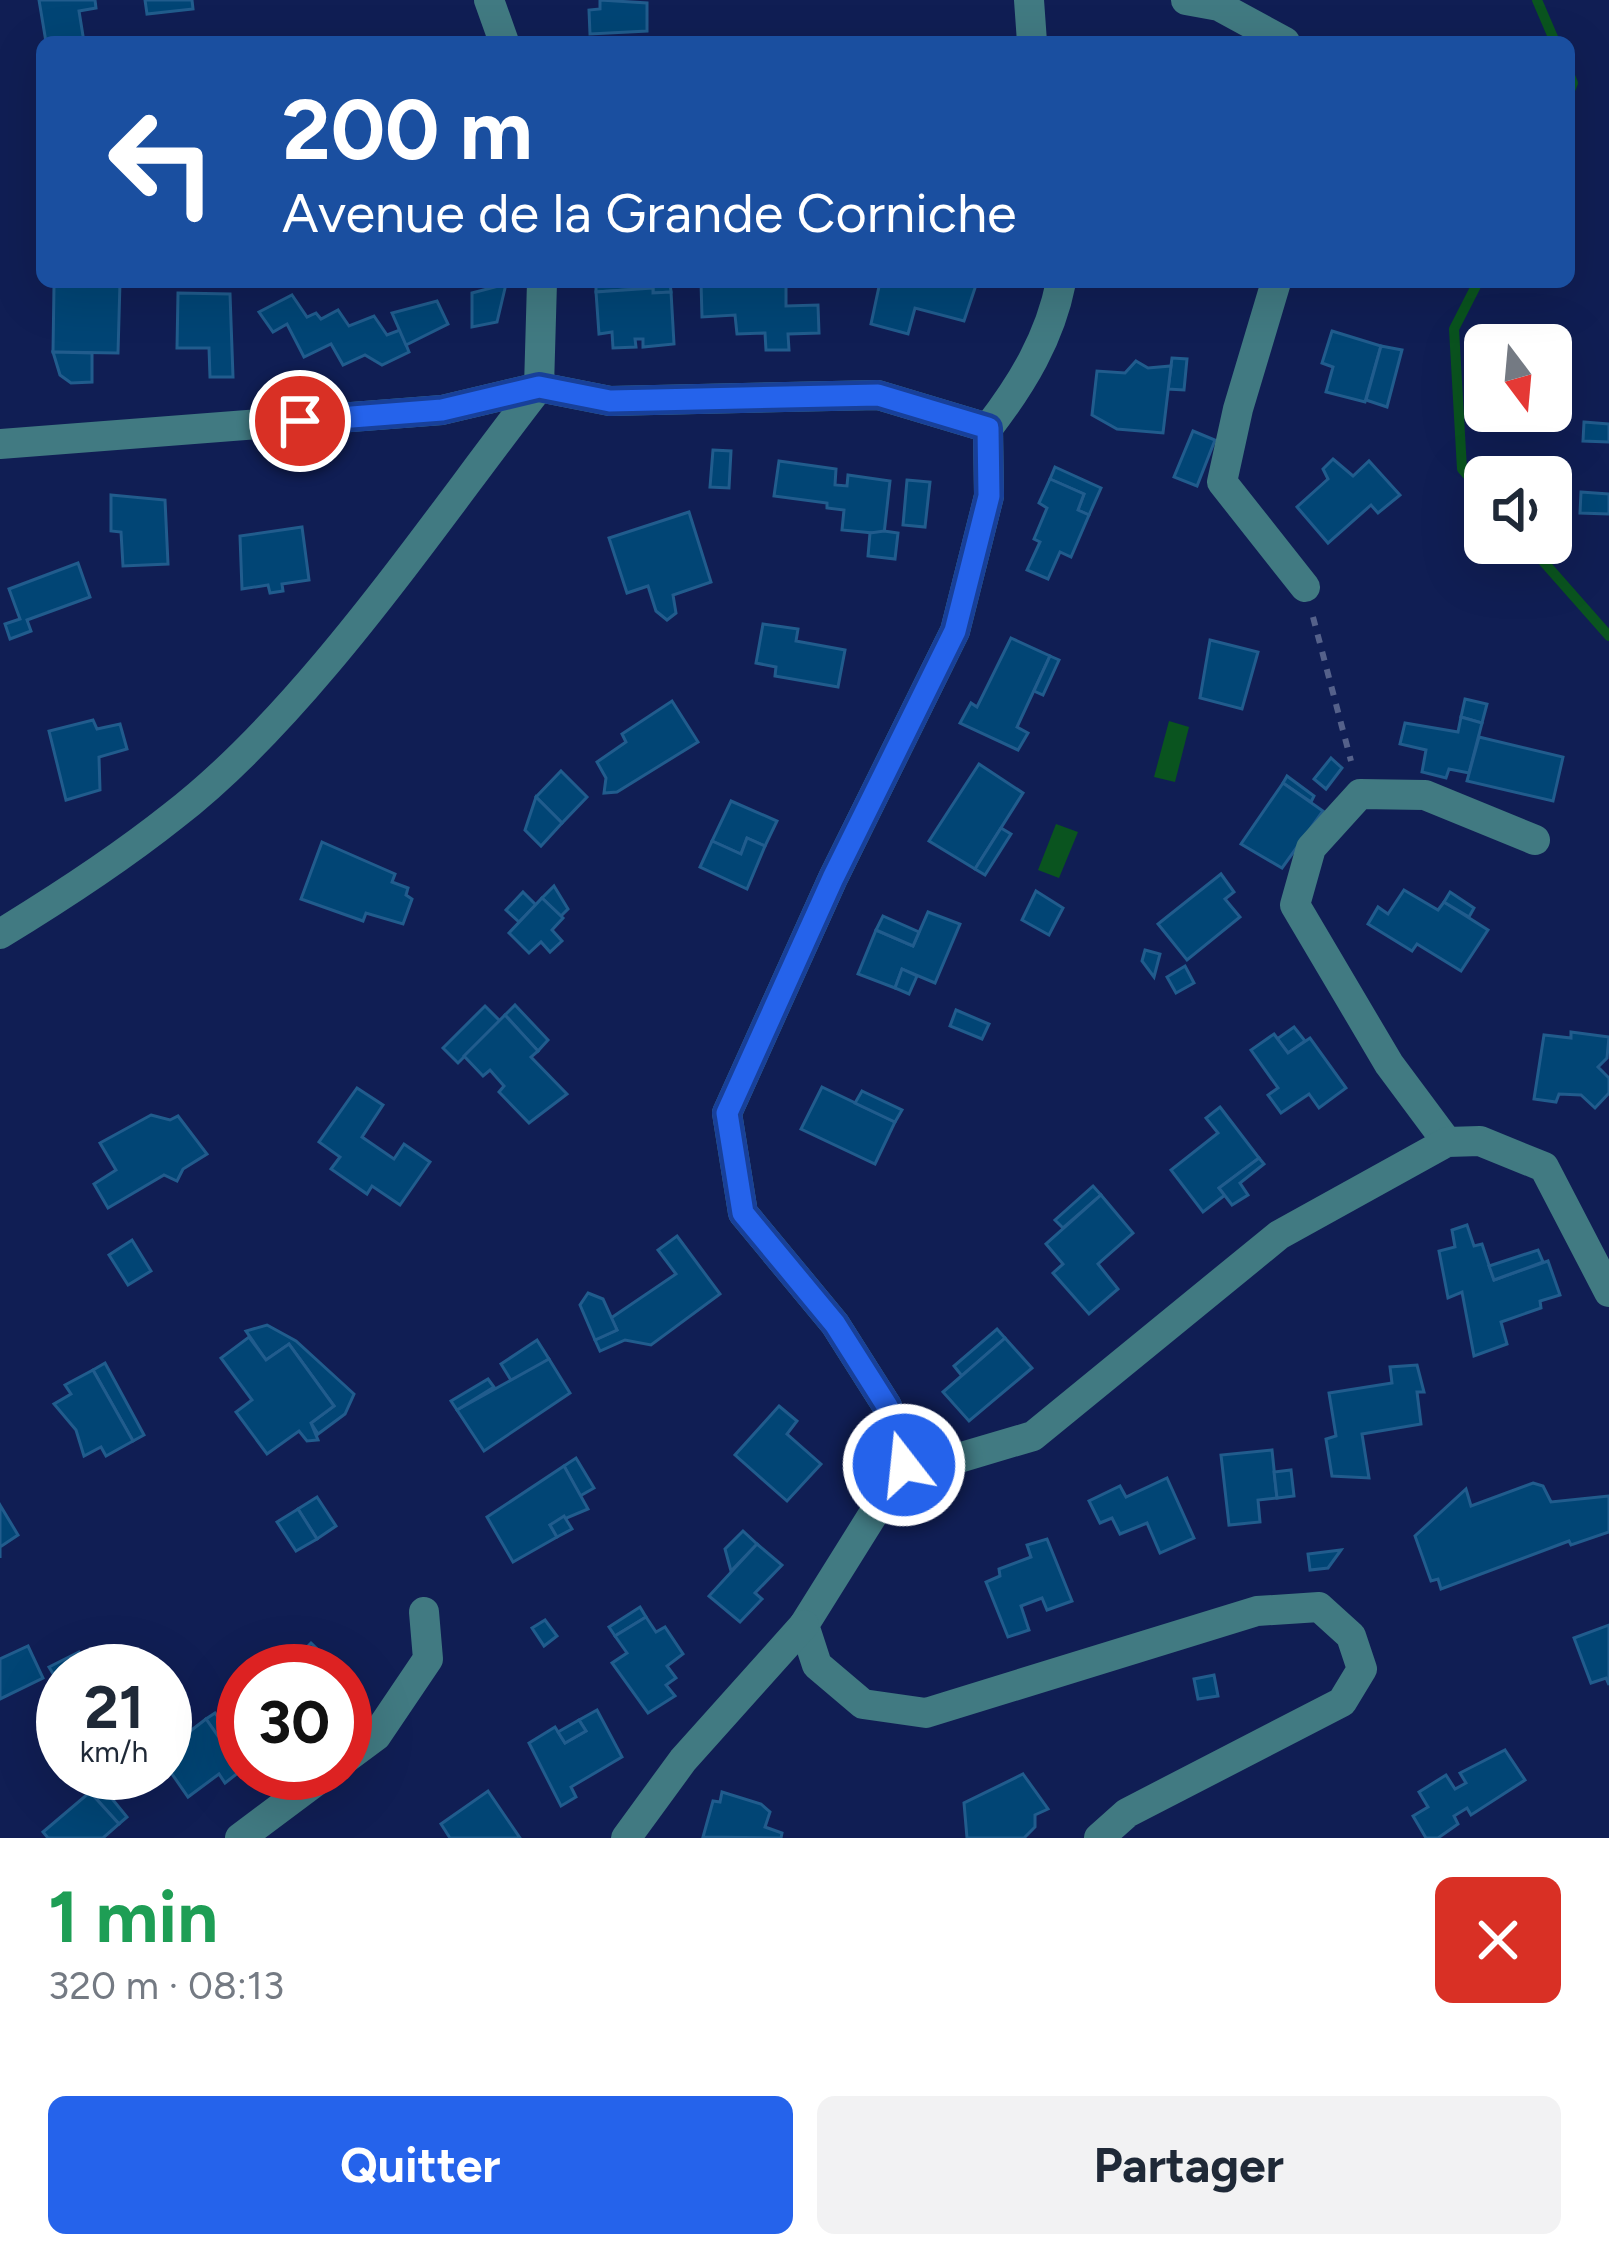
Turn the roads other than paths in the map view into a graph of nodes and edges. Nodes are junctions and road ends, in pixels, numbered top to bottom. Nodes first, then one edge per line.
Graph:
1 (489, 0) edge
2 (1029, 0) edge
3 (1186, 0) edge
4 (502, 36) edge
5 (1032, 36) edge
6 (1274, 36) edge
7 (542, 288) edge
8 (1058, 288) edge
9 (1274, 288) edge
10 (539, 387) junction
11 (988, 428) junction
12 (0, 444) edge
13 (1305, 587) road end
14 (1535, 840) dead end
15 (0, 934) edge
16 (1447, 1142) junction
17 (1609, 1292) edge
18 (904, 1465) junction
19 (424, 1612) dead end
20 (804, 1624) junction
21 (372, 1739) edge
22 (291, 1800) edge
23 (240, 1838) edge
24 (626, 1838) edge
25 (1099, 1838) edge

1 - 4 street
2 - 5 street
3 - 6 street
7 - 10 street
8 - 11 street
9 - 13 street
10 - 11 street
10 - 12 street
10 - 15 street
11 - 18 street
14 - 16 street
16 - 17 street
16 - 18 street
18 - 20 street
19 - 21 street
20 - 24 street
20 - 25 street
22 - 23 street

